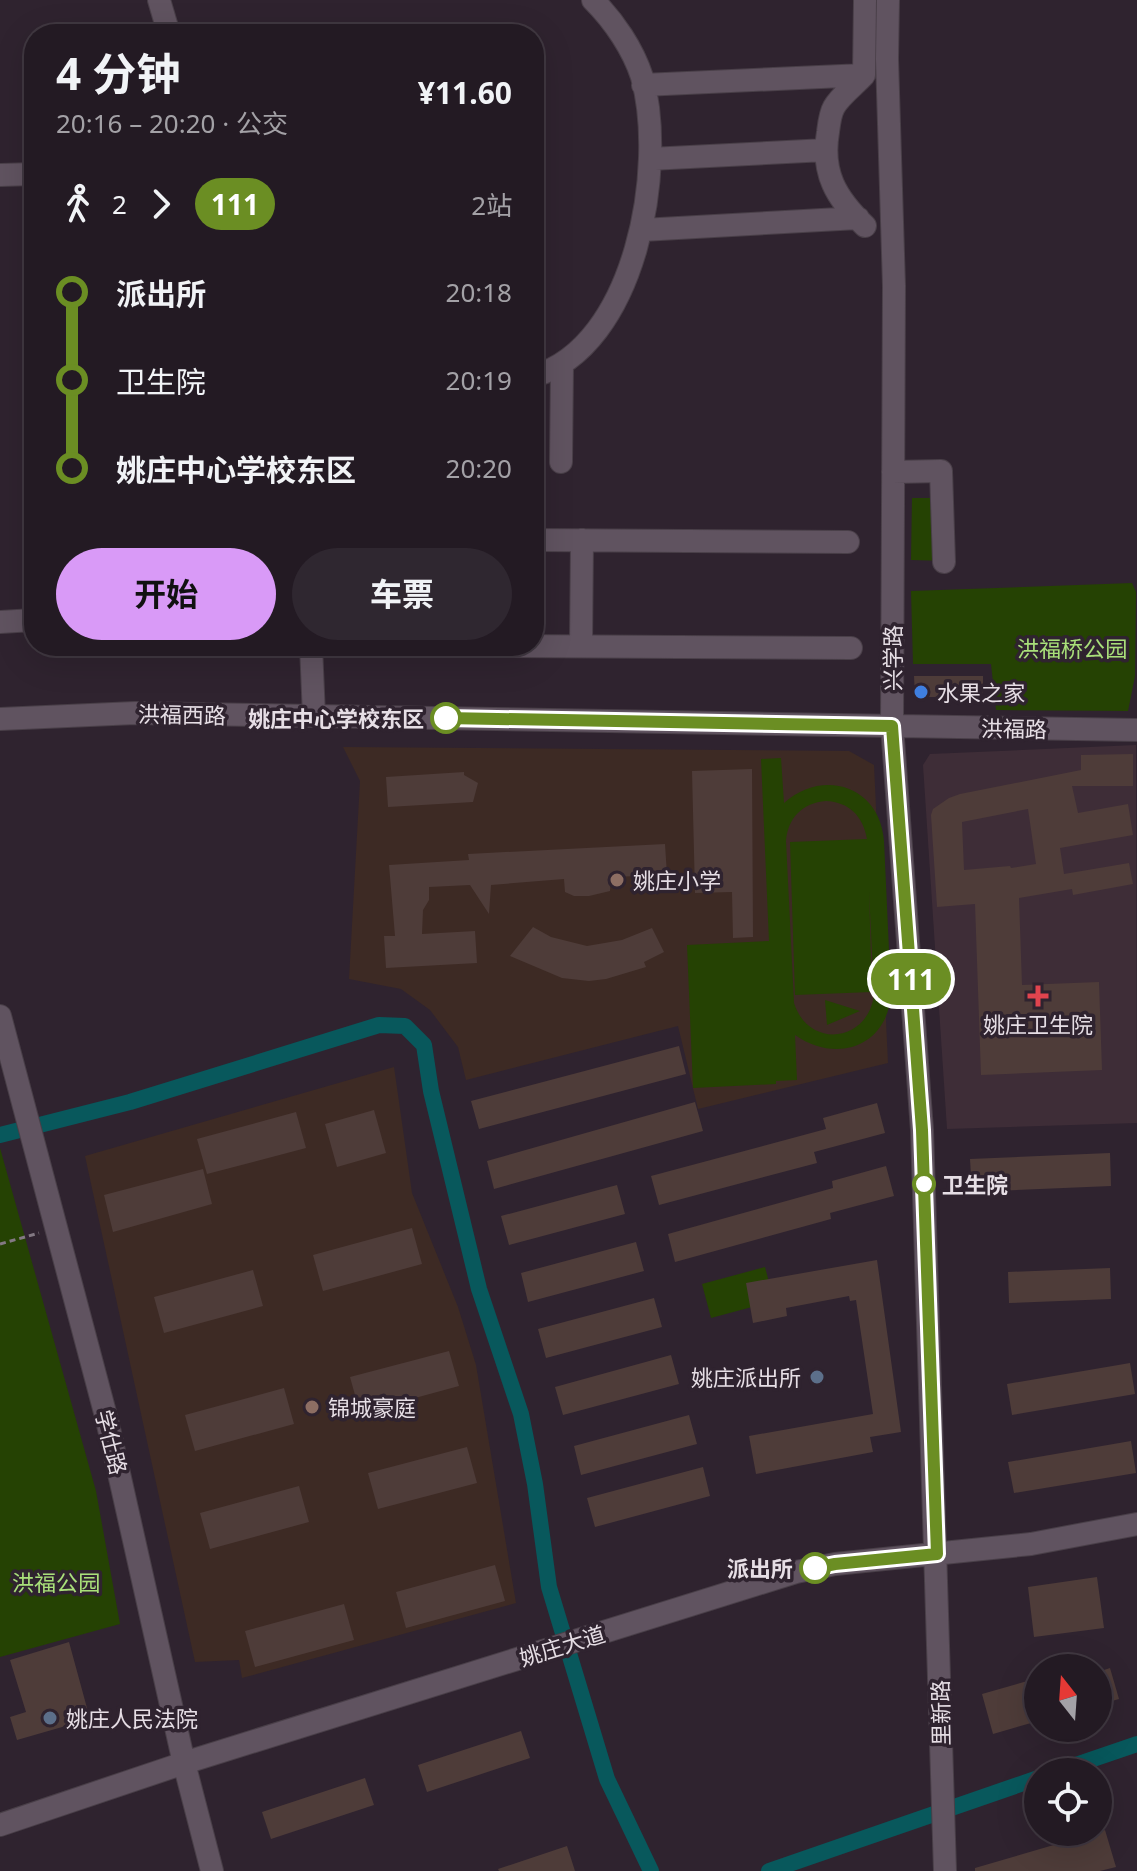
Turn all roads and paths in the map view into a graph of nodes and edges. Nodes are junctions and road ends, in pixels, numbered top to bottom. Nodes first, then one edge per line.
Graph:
1 (159, 0) edge
2 (593, 0) edge
3 (865, 0) edge
4 (888, 0) edge
5 (166, 24) edge
6 (864, 75) junction
7 (643, 85) junction
8 (826, 150) junction
9 (650, 159) junction
10 (24, 174) edge
11 (0, 175) edge
12 (642, 230) junction
13 (562, 365) junction
14 (544, 372) edge
15 (561, 462) dead end
16 (893, 472) junction
17 (544, 540) edge
18 (582, 540) junction
19 (848, 542) dead end
20 (944, 562) dead end
21 (24, 621) edge
22 (0, 622) edge
23 (544, 646) edge
24 (581, 646) junction
25 (851, 648) dead end
26 (311, 656) edge
27 (314, 716) junction
28 (0, 719) edge
29 (892, 726) junction
30 (1137, 730) edge
31 (0, 1016) edge
32 (55, 1228) junction
33 (0, 1244) edge
34 (1137, 1524) edge
35 (937, 1554) junction
36 (184, 1763) junction
37 (0, 1825) edge
38 (945, 1866) edge
39 (212, 1871) edge

1 - 5 street
2 - 7 street
3 - 6 street
4 - 16 street, 兴学路
6 - 7 street
6 - 8 street
7 - 9 street
8 - 9 street
8 - 12 street
9 - 12 street
10 - 11 street
12 - 13 street
13 - 14 street
13 - 15 street
16 - 20 street
16 - 29 street, 兴学路
17 - 18 street
18 - 19 street
18 - 24 street
21 - 22 street
23 - 24 street
24 - 25 street
26 - 27 street
27 - 28 street, 洪福西路
27 - 29 street, 洪福西路
29 - 30 street, 洪福路
29 - 35 street, 兴学路
31 - 32 street, 学仕路
32 - 33 path
32 - 36 street, 学仕路
34 - 35 street, 姚庄大道
35 - 36 street, 姚庄大道
35 - 38 street, 里新路
36 - 37 street, 姚庄大道
36 - 39 street, 学仕路

